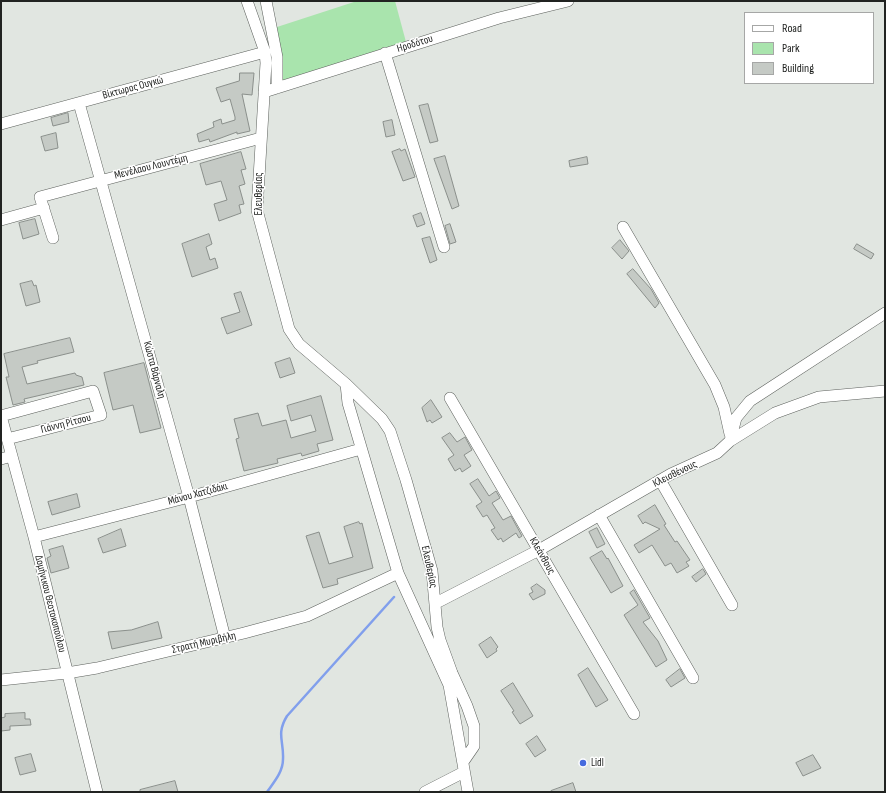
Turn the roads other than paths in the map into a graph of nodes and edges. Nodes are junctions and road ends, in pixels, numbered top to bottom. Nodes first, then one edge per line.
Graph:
1 (247, 1) edge
2 (266, 1) edge
3 (568, 1) edge
4 (265, 52) junction
5 (385, 53) junction
6 (277, 88) junction
7 (264, 92) junction
8 (79, 103) junction
9 (1, 124) edge
10 (261, 138) junction
11 (100, 180) junction
12 (44, 208) junction
13 (1, 220) edge
14 (623, 227) dead end
15 (53, 238) dead end
16 (444, 247) dead end
17 (885, 313) edge
18 (346, 384) junction
19 (885, 391) edge
20 (450, 398) dead end
21 (1, 416) edge
22 (7, 439) junction
23 (730, 439) junction
24 (361, 449) junction
25 (12, 456) junction
26 (1, 459) edge
27 (660, 480) junction
28 (190, 497) junction
29 (599, 515) junction
30 (34, 537) junction
31 (537, 547) junction
32 (398, 573) junction
33 (436, 603) junction
34 (732, 605) dead end
35 (224, 638) junction
36 (67, 673) junction
37 (693, 678) dead end
38 (1, 680) edge
39 (634, 714) dead end
40 (463, 767) junction
41 (97, 792) edge
42 (425, 792) edge
43 (468, 792) edge

1 - 4 street, Ελευθερίας
2 - 6 street
3 - 5 street, Ηροδότου
4 - 7 street, Ελευθερίας
4 - 8 street, Βίκτωρος Ουγκώ
5 - 6 street, Ηροδότου
5 - 16 street
6 - 7 street, Ηροδότου
7 - 10 street, Ελευθερίας
8 - 9 street, Βίκτωρος Ουγκώ
8 - 11 street, Κώστα Βάρναλη
10 - 11 street, Μενέλαου Λουντέμη
10 - 18 street, Ελευθερίας
11 - 12 street, Μενέλαου Λουντέμη
11 - 28 street, Κώστα Βάρναλη
12 - 13 street
12 - 15 street
14 - 23 street
17 - 23 street
18 - 24 street
18 - 33 street, Ελευθερίας
19 - 23 street, Κλεισθένους
20 - 31 street, Κλεάνθους
21 - 22 street, Δομήνικου Θεοτοκοπούλου
21 - 22 street, Γιάννη Ρίτσου
22 - 25 street, Δομήνικου Θεοτοκοπούλου
23 - 27 street, Κλεισθένους
24 - 28 street, Μάνου Χατζιδάκι
24 - 32 street
25 - 26 street
25 - 30 street, Δομήνικου Θεοτοκοπούλου
27 - 29 street, Κλεισθένους
27 - 34 street
28 - 30 street, Μάνου Χατζιδάκι
28 - 35 street, Κώστα Βάρναλη
29 - 31 street, Κλεισθένους
29 - 37 street
30 - 36 street, Δομήνικου Θεοτοκοπούλου
31 - 33 street, Κλεισθένους
31 - 39 street, Κλεάνθους
32 - 35 street, Στρατή Μυριβήλη
32 - 40 street
33 - 40 street, Ελευθερίας
35 - 36 street, Στρατή Μυριβήλη
36 - 38 street, Στρατή Μυριβήλη
36 - 41 street, Δομήνικου Θεοτοκοπούλου
40 - 42 street
40 - 43 street

